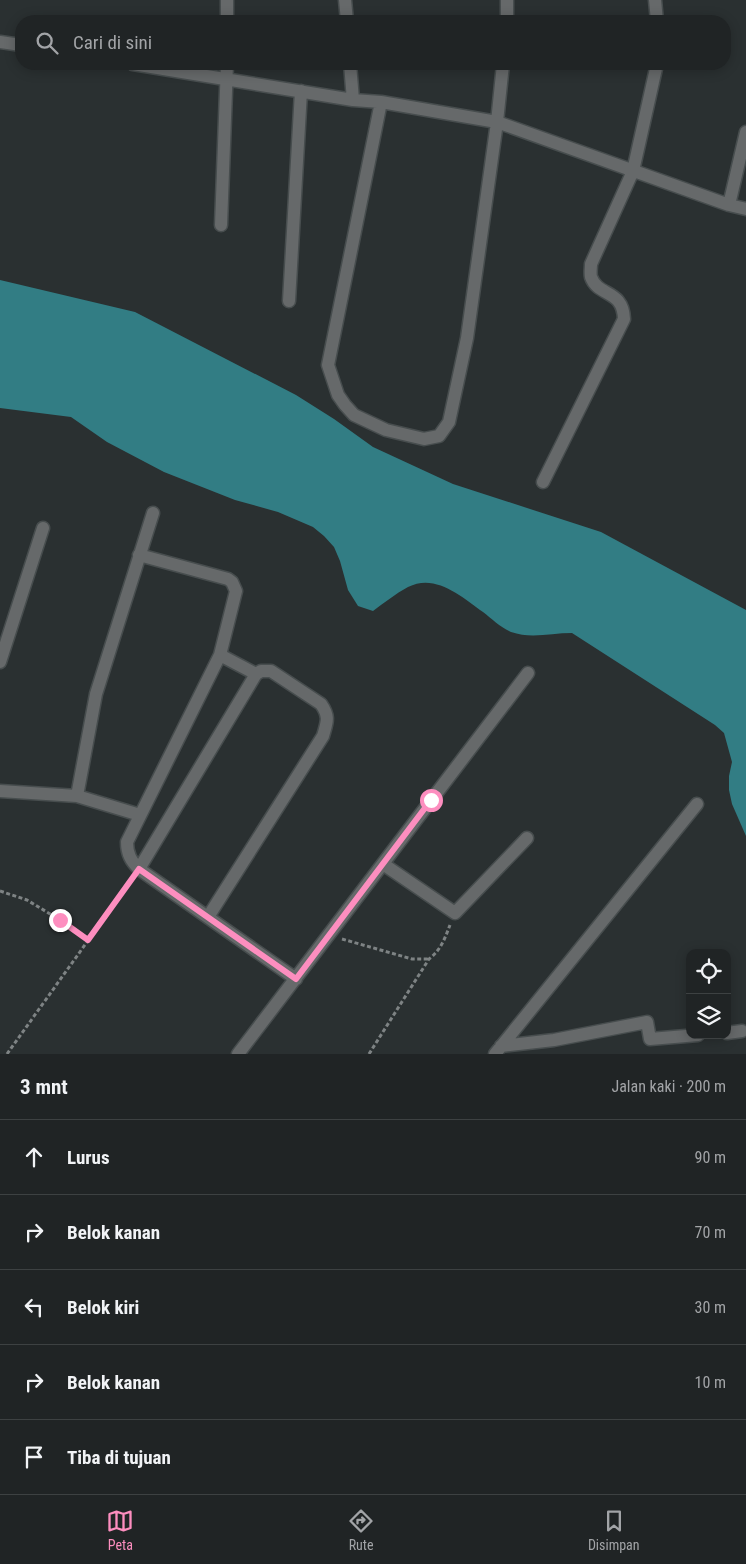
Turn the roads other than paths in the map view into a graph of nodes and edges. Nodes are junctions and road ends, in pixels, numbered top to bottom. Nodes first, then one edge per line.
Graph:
1 (227, 0) edge
2 (345, 0) edge
3 (507, 0) edge
4 (655, 0) edge
5 (227, 15) edge
6 (346, 15) edge
7 (507, 15) edge
8 (656, 15) edge
9 (0, 42) edge
10 (15, 44) edge
11 (171, 70) edge
12 (227, 70) edge
13 (350, 70) edge
14 (502, 70) edge
15 (656, 70) edge
16 (227, 79) junction
17 (300, 91) junction
18 (353, 100) junction
19 (381, 102) junction
20 (497, 122) junction
21 (746, 132) edge
22 (632, 171) junction
23 (729, 205) junction
24 (746, 209) edge
25 (221, 225) dead end
26 (289, 301) dead end
27 (544, 482) dead end
28 (153, 513) dead end
29 (43, 528) dead end
30 (139, 555) junction
31 (220, 655) junction
32 (0, 662) edge
33 (528, 673) dead end
34 (256, 674) junction
35 (0, 791) edge
36 (77, 796) junction
37 (697, 804) dead end
38 (140, 815) junction
39 (527, 838) dead end
40 (382, 864) junction
41 (139, 869) junction
42 (208, 917) junction
43 (296, 979) junction
44 (742, 1032) dead end
45 (731, 1033) edge
46 (686, 1036) edge
47 (498, 1050) edge
48 (238, 1054) edge

1 - 5 street
2 - 6 street
3 - 7 street
4 - 8 street
9 - 10 street
11 - 16 street
12 - 16 street
13 - 18 street
14 - 20 street
15 - 22 street
16 - 17 street
16 - 25 street
17 - 18 street
17 - 26 street
18 - 19 street
19 - 20 street
19 - 20 street
20 - 22 street
21 - 23 street
22 - 23 street
22 - 27 street
23 - 24 street
28 - 30 street
29 - 32 street
30 - 31 street
30 - 36 street
31 - 34 street
31 - 38 street
33 - 40 street
34 - 41 street
34 - 42 street
35 - 36 street
36 - 38 street
37 - 47 street
38 - 41 street
39 - 40 street
40 - 43 street
41 - 42 street
42 - 43 street
43 - 48 street
44 - 45 street
46 - 47 street

